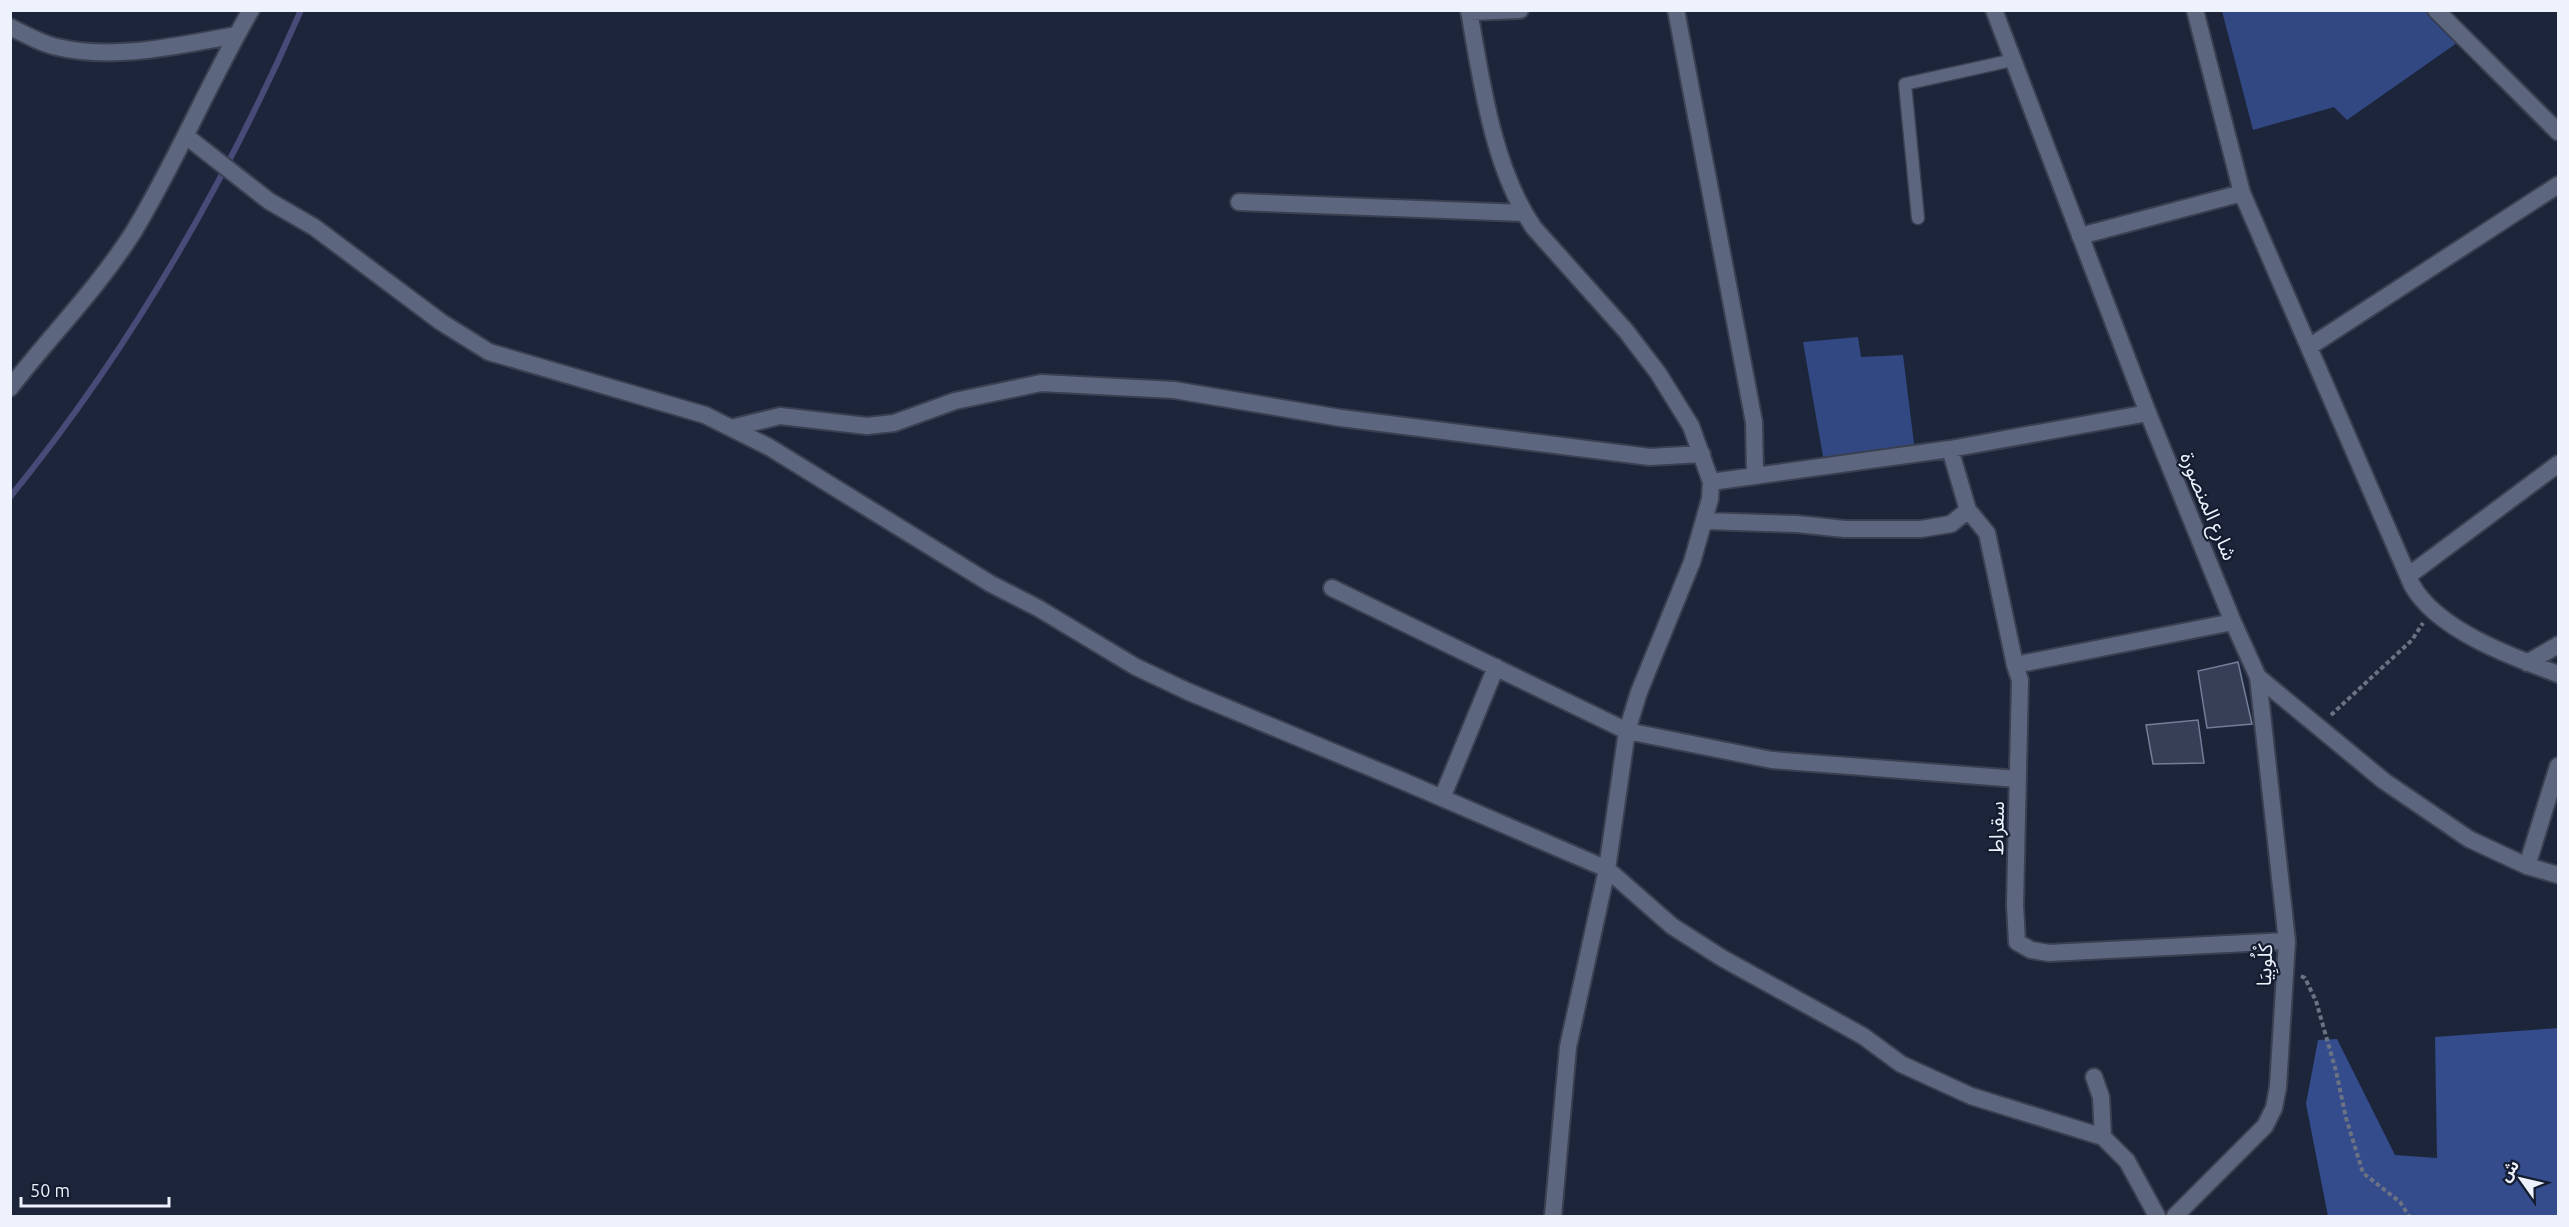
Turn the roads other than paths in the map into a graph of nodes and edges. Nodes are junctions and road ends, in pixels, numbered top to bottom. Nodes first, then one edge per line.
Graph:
1 (251, 10) edge
2 (1520, 10) edge
3 (1676, 10) edge
4 (1994, 10) edge
5 (2195, 10) edge
6 (2436, 10) edge
7 (1469, 11) edge
8 (10, 27) edge
9 (237, 35) junction
10 (2013, 60) junction
11 (2559, 132) edge
12 (186, 136) junction
13 (2559, 185) edge
14 (2242, 194) junction
15 (1239, 202) dead end
16 (1523, 213) junction
17 (1918, 218) dead end
18 (2080, 236) junction
19 (2309, 347) junction
20 (10, 388) edge
21 (2148, 413) junction
22 (731, 428) junction
23 (1950, 450) junction
24 (1702, 454) junction
25 (2559, 464) edge
26 (1755, 474) junction
27 (1711, 482) junction
28 (1968, 510) junction
29 (1705, 522) junction
30 (2408, 576) junction
31 (1332, 588) dead end
32 (2233, 622) junction
33 (2559, 645) edge
34 (2527, 663) junction
35 (2015, 664) junction
36 (1496, 667) junction
37 (2559, 674) edge
38 (2258, 677) junction
39 (1626, 730) junction
40 (2559, 766) edge
41 (2018, 779) junction
42 (1442, 798) junction
43 (2526, 866) junction
44 (1606, 869) junction
45 (2559, 875) edge
46 (2287, 941) junction
47 (2094, 1077) dead end
48 (2103, 1137) junction
49 (1553, 1216) edge
50 (2157, 1216) edge
51 (2175, 1216) edge

1 - 9 street
2 - 7 street
3 - 26 street
4 - 10 street, شارع المنصورة
5 - 14 street
6 - 11 street
7 - 16 street
8 - 9 street
9 - 12 street
10 - 17 lane
10 - 18 street, شارع المنصورة
12 - 20 street
12 - 22 street
13 - 19 street
14 - 18 street
14 - 19 street
15 - 16 street
16 - 24 street
18 - 21 street, شارع المنصورة
19 - 30 street
21 - 23 street
21 - 32 street, شارع المنصورة
22 - 24 street
22 - 42 street
23 - 26 street
23 - 28 street
24 - 27 street
25 - 30 street
26 - 27 street
27 - 29 street
28 - 29 street
28 - 35 street, سقراط
29 - 39 street
30 - 34 street
31 - 36 street
32 - 35 street
32 - 38 street, شارع المنصورة
33 - 34 street
34 - 37 street
35 - 41 street, سقراط
36 - 39 street
36 - 42 street
38 - 43 street, شارع المنصورة
38 - 46 street, كْلُوبِيَا
39 - 41 street
39 - 44 street
40 - 43 street
41 - 46 street, سقراط
42 - 44 street
43 - 45 street, شارع المنصورة
44 - 48 street
44 - 49 street
46 - 51 street, كْلُوبِيَا
47 - 48 street
48 - 50 street

